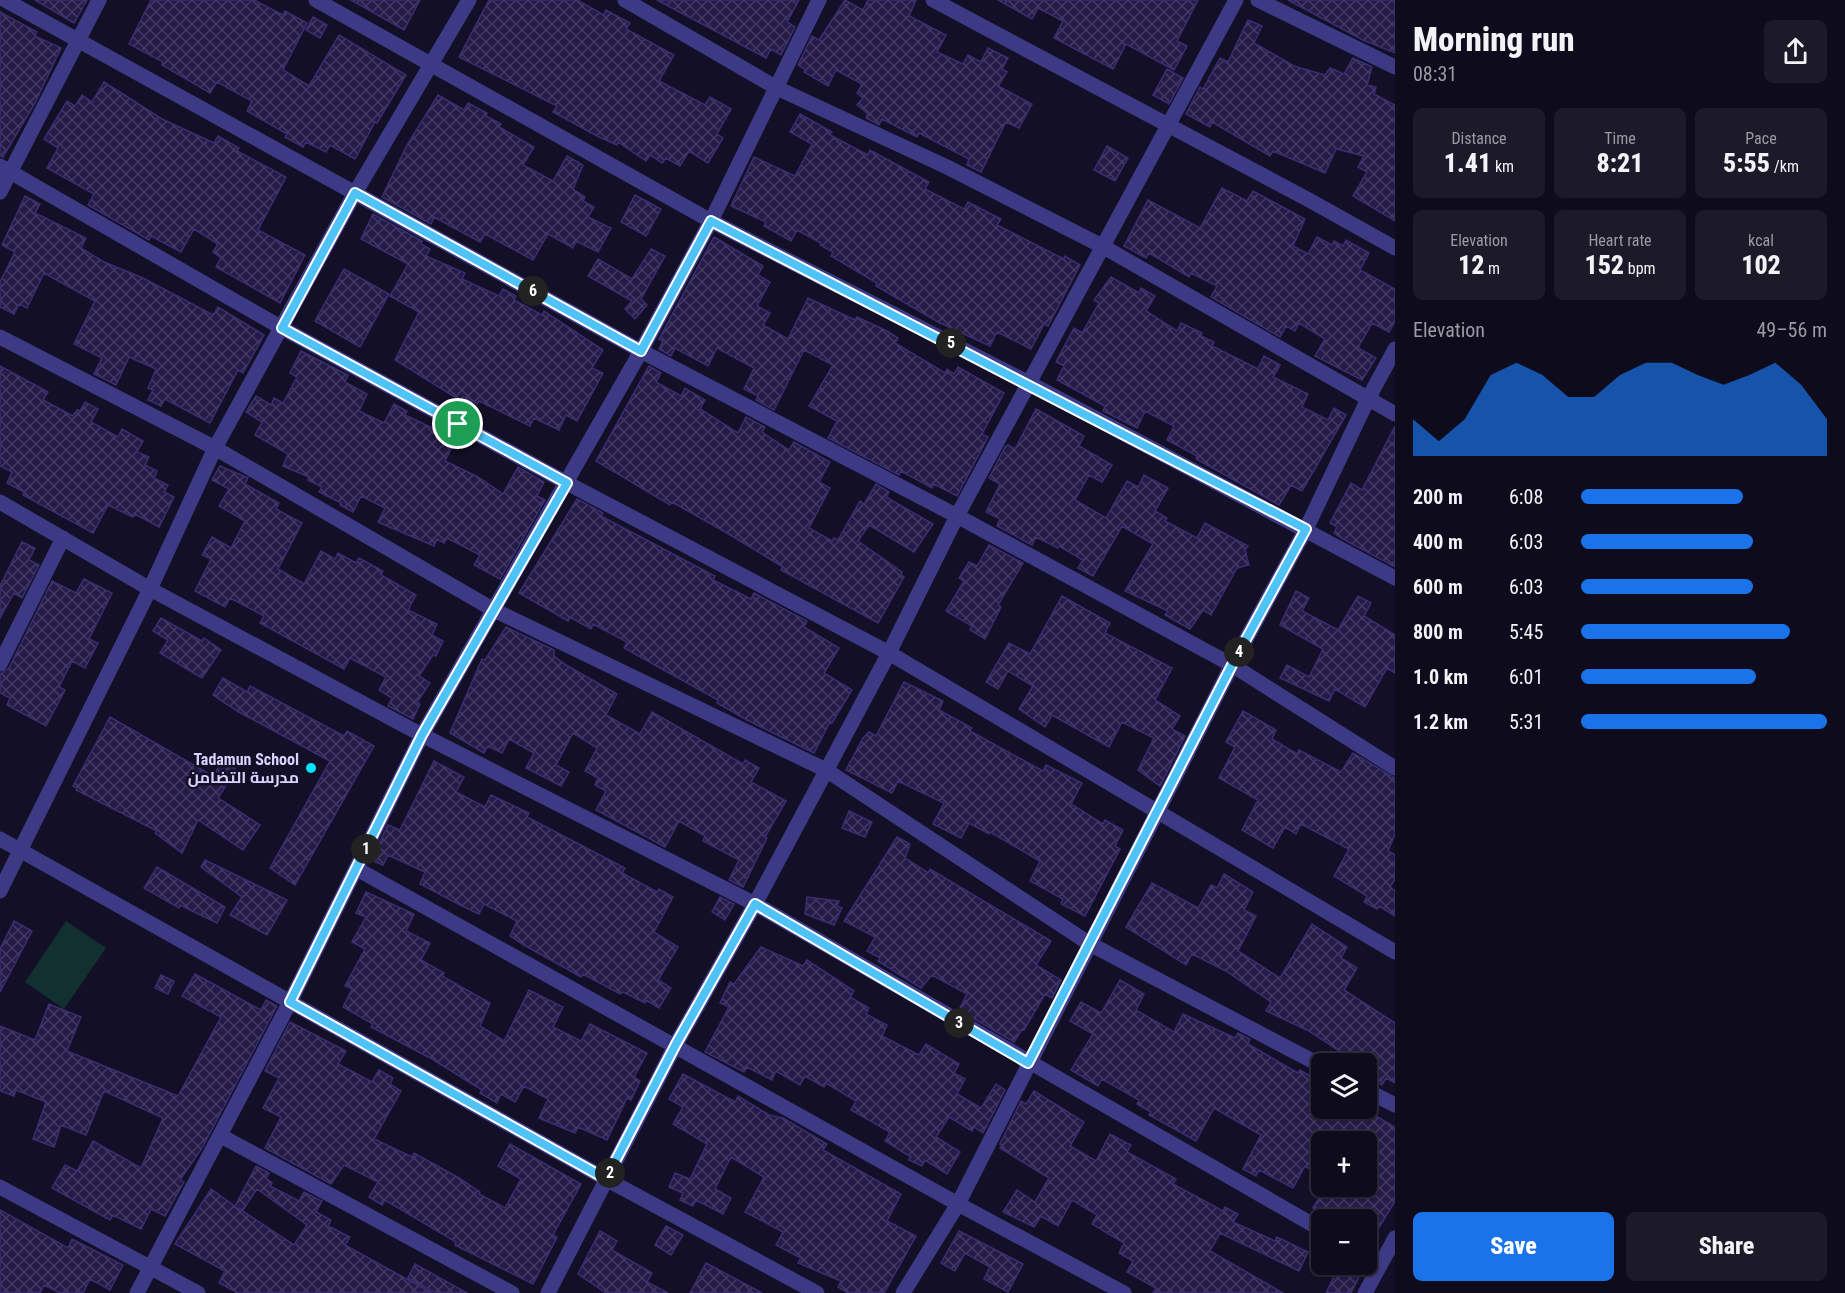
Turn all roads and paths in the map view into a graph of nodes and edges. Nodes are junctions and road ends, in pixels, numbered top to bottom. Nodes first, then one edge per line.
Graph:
1 (5, 0) edge
2 (99, 0) edge
3 (316, 0) edge
4 (469, 0) edge
5 (625, 0) edge
6 (819, 0) edge
7 (933, 0) edge
8 (1236, 0) edge
9 (1258, 0) edge
10 (76, 42) junction
11 (431, 63) junction
12 (1395, 67) edge
13 (777, 88) junction
14 (1166, 125) junction
15 (5, 169) edge
16 (0, 192) edge
17 (355, 193) junction
18 (711, 221) junction
19 (1102, 246) junction
20 (1395, 249) edge
21 (282, 328) junction
22 (0, 337) edge
23 (1395, 349) edge
24 (641, 351) junction
25 (1030, 384) junction
26 (1368, 399) junction
27 (1395, 414) edge
28 (215, 448) junction
29 (567, 483) junction
30 (0, 502) edge
31 (957, 516) junction
32 (1306, 529) junction
33 (63, 538) junction
34 (1395, 578) edge
35 (150, 589) junction
36 (494, 610) junction
37 (889, 653) junction
38 (0, 664) edge
39 (1232, 665) junction
40 (422, 735) junction
41 (1395, 768) edge
42 (826, 770) junction
43 (1158, 811) junction
44 (0, 839) edge
45 (22, 850) junction
46 (357, 868) junction
47 (0, 891) edge
48 (755, 904) junction
49 (1090, 944) junction
50 (1395, 952) edge
51 (290, 1002) junction
52 (676, 1044) junction
53 (1311, 1060) edge
54 (1028, 1063) junction
55 (1377, 1096) edge
56 (1395, 1105) edge
57 (221, 1136) junction
58 (606, 1179) junction
59 (0, 1187) edge
60 (958, 1204) junction
61 (1311, 1224) edge
62 (1395, 1238) edge
63 (1377, 1260) edge
64 (1382, 1263) junction
65 (150, 1268) junction
66 (137, 1293) edge
67 (198, 1293) edge
68 (512, 1293) edge
69 (548, 1293) edge
70 (817, 1293) edge
71 (903, 1293) edge
72 (1124, 1293) edge
73 (1365, 1293) edge

1 - 10 street
2 - 10 street
3 - 11 street
4 - 11 street
5 - 13 street
6 - 13 street
7 - 14 street
8 - 14 street
9 - 12 street
10 - 15 street
10 - 17 street
11 - 17 street
11 - 18 street
13 - 18 street
13 - 19 street
14 - 19 street
14 - 20 street
15 - 16 street
15 - 21 street
17 - 21 street
17 - 24 street
18 - 24 street
18 - 25 street
19 - 25 street
19 - 26 street
21 - 28 street
21 - 29 street
22 - 28 street
23 - 26 street
24 - 29 street
24 - 31 street
25 - 31 street
25 - 32 street
26 - 27 street
26 - 32 street
28 - 35 street
28 - 36 street
29 - 36 street
29 - 37 street
30 - 33 street
31 - 37 street
31 - 39 street
32 - 34 street
32 - 39 street
33 - 35 street
33 - 38 street
35 - 40 street
35 - 45 street
36 - 40 street
36 - 42 street
37 - 42 street
37 - 43 street
39 - 41 street
39 - 43 street
40 - 46 street
40 - 48 street
42 - 48 street
42 - 49 street
43 - 49 street
43 - 50 street
44 - 45 street
45 - 47 street
45 - 51 street
46 - 51 street
46 - 52 street
48 - 52 street
48 - 54 street
49 - 53 street
49 - 54 street
51 - 57 street
51 - 58 street
52 - 58 street
52 - 60 street
54 - 60 street
54 - 61 street
55 - 56 street
57 - 65 street
57 - 68 street
58 - 69 street
58 - 70 street
59 - 65 street
60 - 71 street
60 - 72 street
62 - 64 street
63 - 64 street
64 - 73 street
65 - 66 street
65 - 67 street

